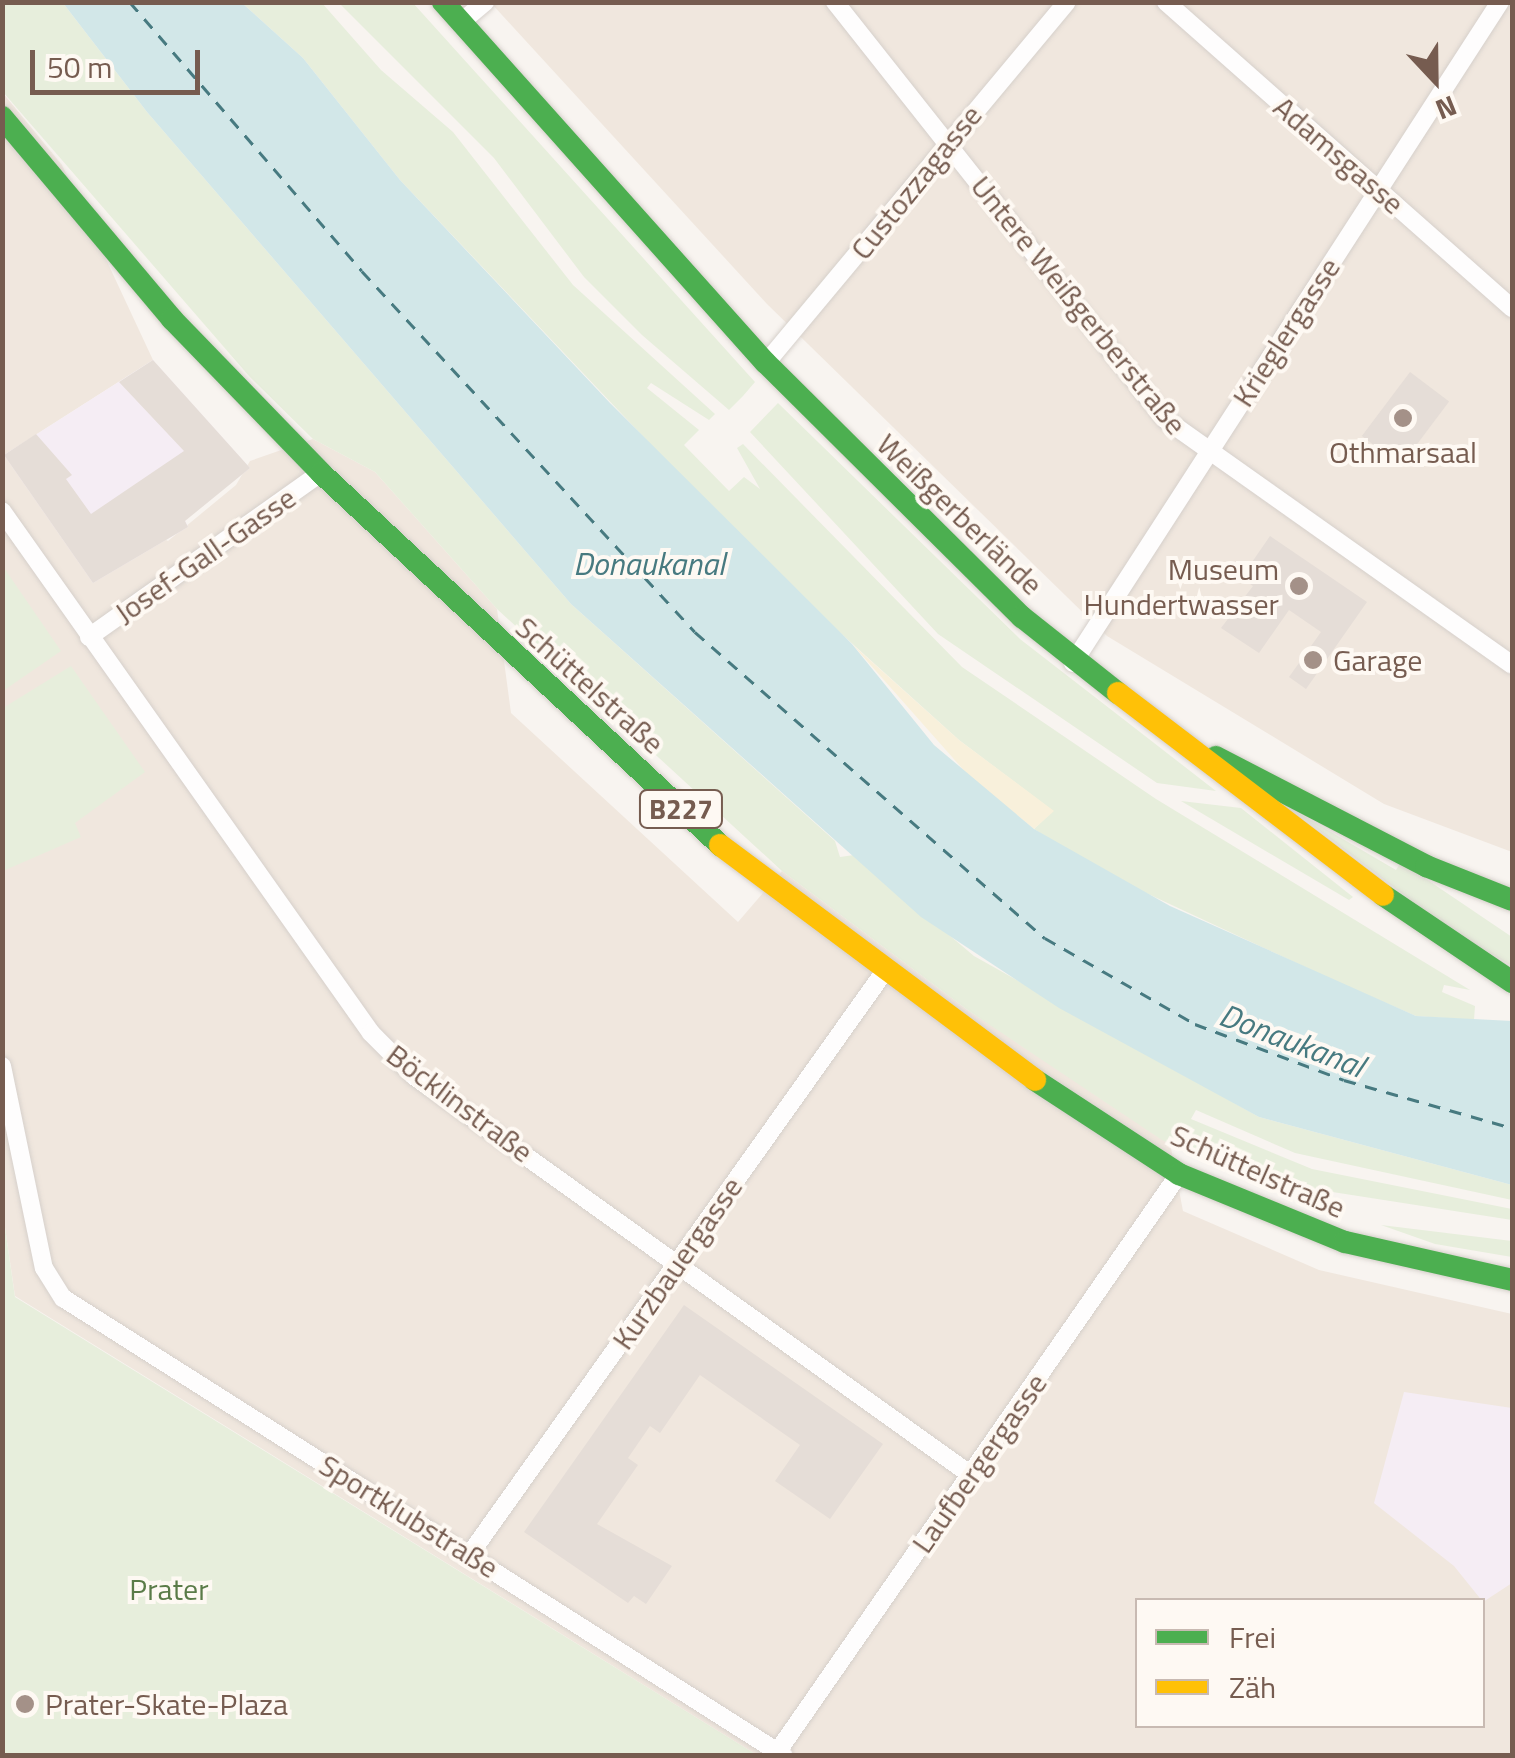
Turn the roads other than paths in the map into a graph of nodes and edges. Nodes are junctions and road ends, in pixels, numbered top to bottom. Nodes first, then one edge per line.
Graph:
1 (443, 2) edge
2 (485, 2) edge
3 (835, 2) edge
4 (1067, 2) edge
5 (1166, 2) edge
6 (1500, 2) edge
7 (460, 22) junction
8 (2, 117) edge
9 (946, 142) junction
10 (1379, 190) junction
11 (1512, 308) edge
12 (766, 363) junction
13 (1209, 457) junction
14 (321, 473) junction
15 (2, 512) edge
16 (90, 637) junction
17 (1073, 662) junction
18 (1512, 664) edge
19 (1192, 746) junction
20 (1512, 900) edge
21 (884, 972) junction
22 (1512, 982) edge
23 (2, 1066) edge
24 (1179, 1174) junction
25 (678, 1262) junction
26 (1512, 1280) edge
27 (971, 1475) junction
28 (470, 1554) junction
29 (780, 1753) edge

1 - 7 main road, Weißgerberlände
2 - 7 street
3 - 9 street, Untere Weißgerberstraße
4 - 9 street, Custozzagasse
5 - 10 street, Adamsgasse
6 - 10 street, Krieglergasse
7 - 12 main road, Weißgerberlände
8 - 14 main road, Schüttelstraße / B227
9 - 12 street, Custozzagasse
9 - 13 street, Untere Weißgerberstraße
10 - 11 street, Adamsgasse
10 - 13 street, Krieglergasse
12 - 17 main road, Weißgerberlände
13 - 17 street, Krieglergasse
13 - 18 street, Untere Weißgerberstraße
14 - 16 street, Josef-Gall-Gasse
14 - 21 main road, Schüttelstraße / B227
15 - 16 street, Böcklinstraße
16 - 25 street, Böcklinstraße
17 - 19 main road, Weißgerberlände
19 - 20 main road
19 - 22 main road, Weißgerberlände
21 - 24 main road, Schüttelstraße / B227
21 - 25 street, Kurzbauergasse
23 - 28 street, Sportklubstraße
24 - 26 main road, Schüttelstraße / B227
24 - 27 street, Laufbergergasse
25 - 27 street, Böcklinstraße
25 - 28 street, Kurzbauergasse
27 - 29 street, Laufbergergasse
28 - 29 street, Sportklubstraße

